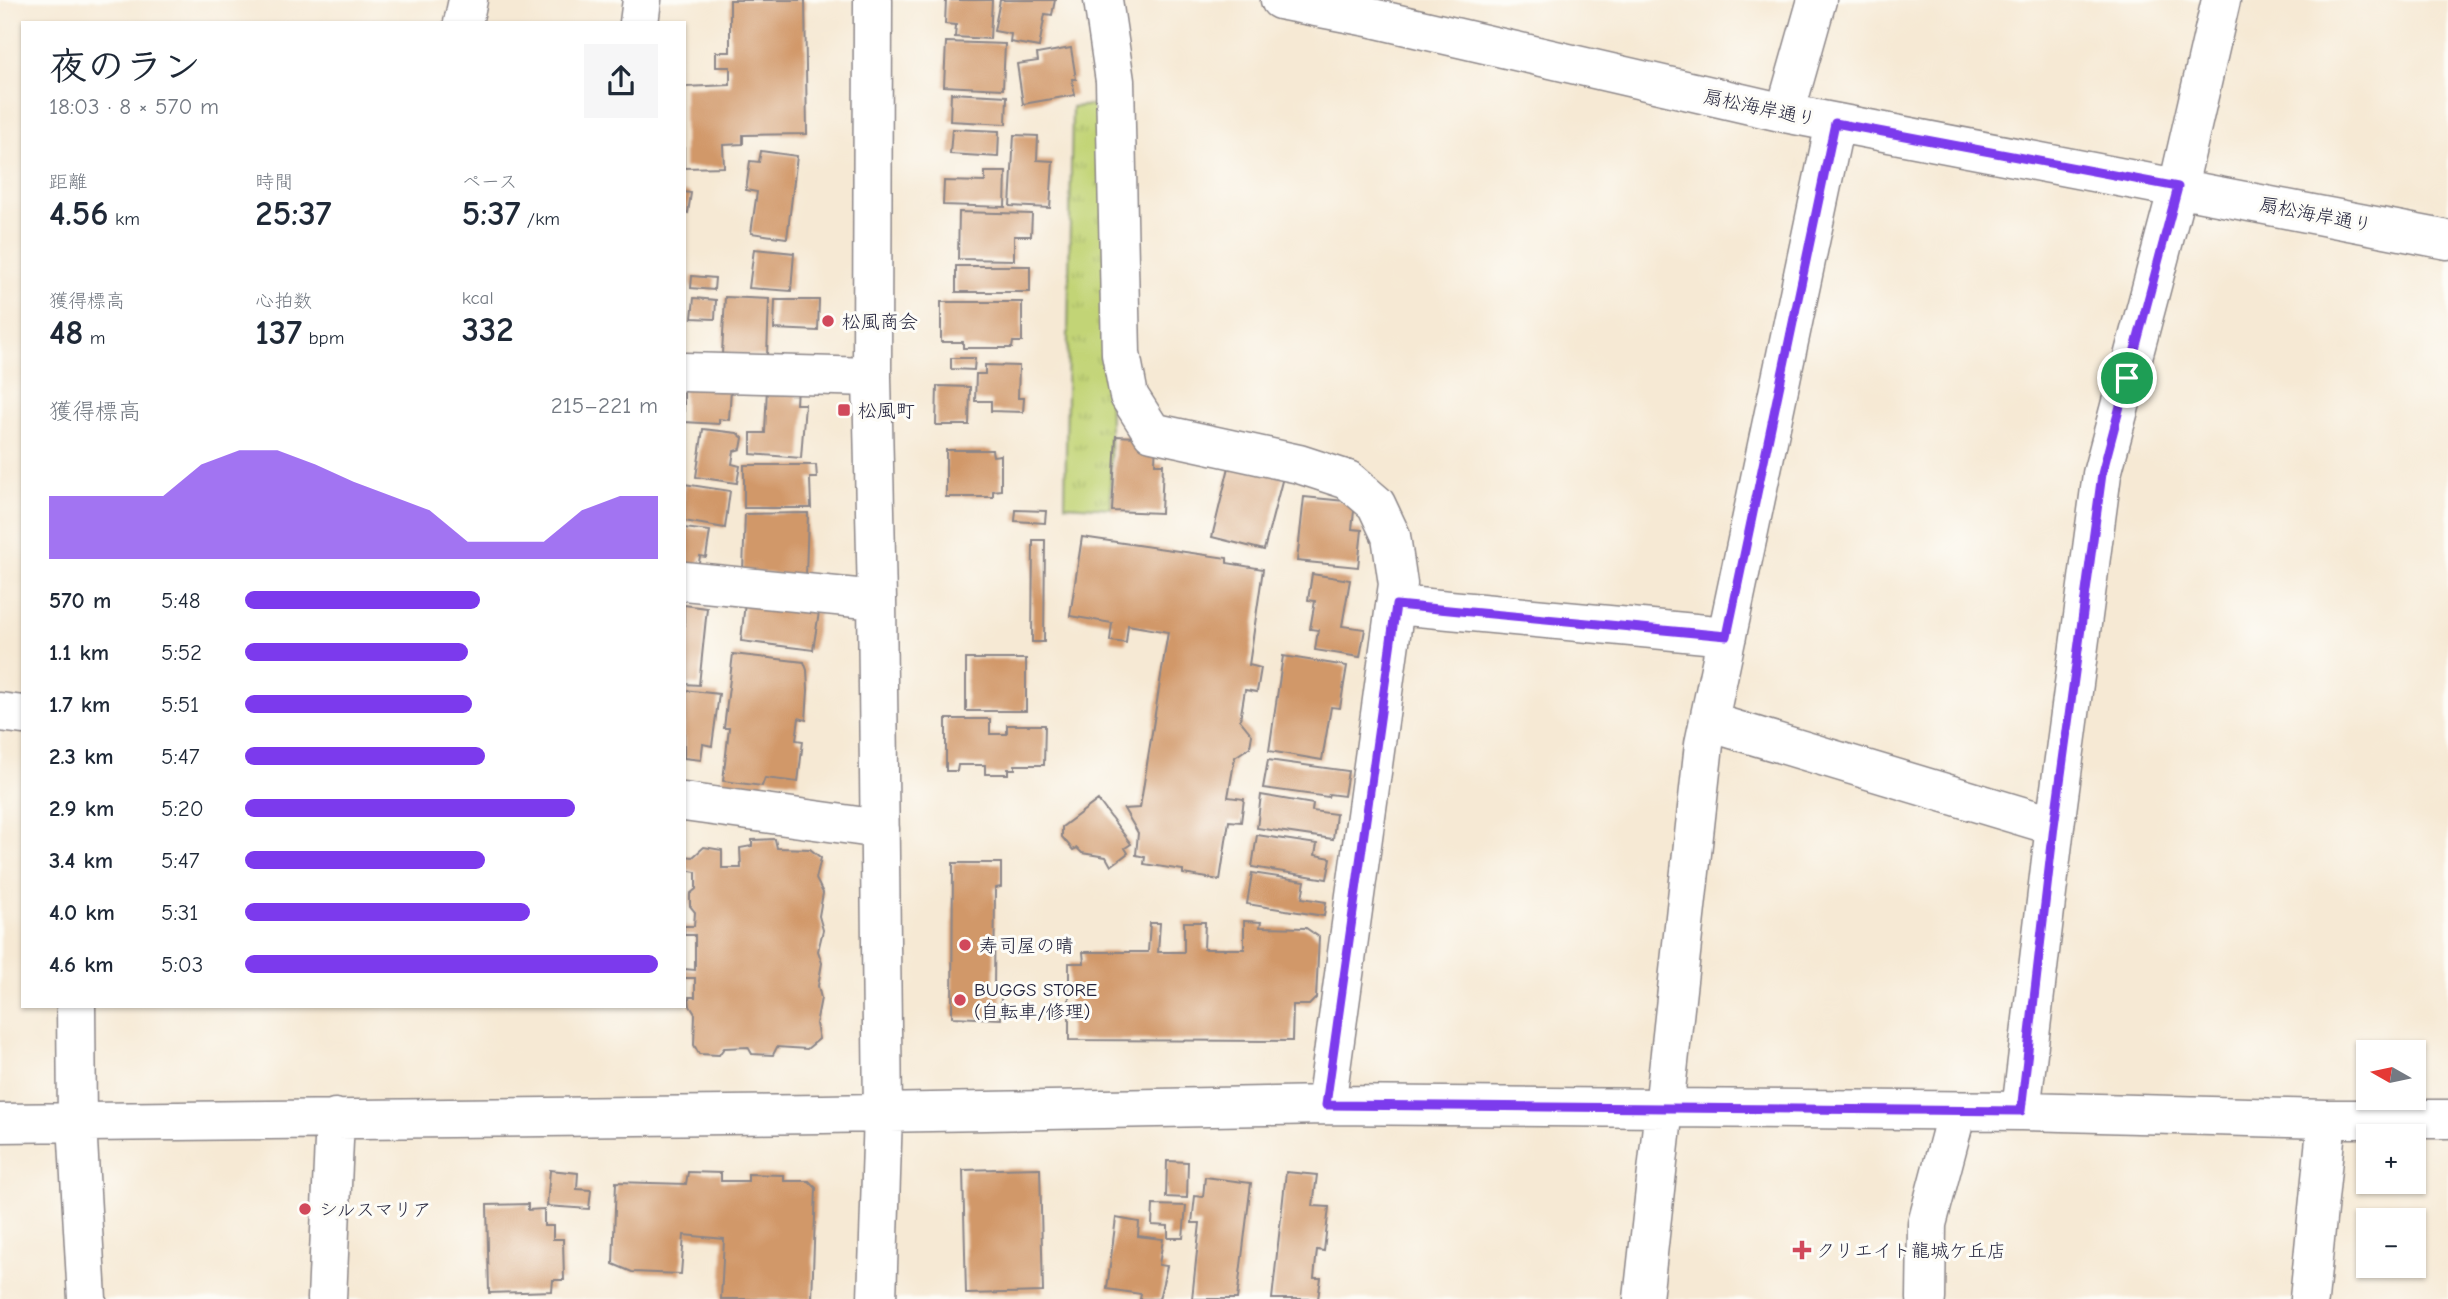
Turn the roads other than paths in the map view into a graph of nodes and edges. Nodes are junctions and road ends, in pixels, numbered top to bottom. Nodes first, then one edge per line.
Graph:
1 (468, 0) edge
2 (642, 0) edge
3 (873, 0) edge
4 (1103, 0) edge
5 (1280, 0) edge
6 (1817, 0) edge
7 (2221, 0) edge
8 (1370, 9) edge
9 (463, 21) edge
10 (639, 21) edge
11 (1785, 113) junction
12 (1835, 123) junction
13 (2178, 187) junction
14 (2448, 240) edge
15 (686, 372) edge
16 (872, 377) junction
17 (686, 581) edge
18 (877, 600) junction
19 (1396, 605) junction
20 (1727, 636) junction
21 (0, 712) edge
22 (21, 715) edge
23 (1709, 722) junction
24 (686, 802) edge
25 (2054, 826) junction
26 (880, 829) junction
27 (76, 1008) edge
28 (1326, 1105) junction
29 (1664, 1109) junction
30 (1957, 1111) junction
31 (2021, 1111) junction
32 (883, 1113) junction
33 (335, 1118) junction
34 (2327, 1118) junction
35 (2448, 1119) edge
36 (0, 1123) edge
37 (77, 1123) junction
38 (87, 1299) edge
39 (327, 1299) edge
40 (877, 1299) edge
41 (1643, 1299) edge
42 (1926, 1299) edge
43 (2309, 1299) edge

1 - 9 street
2 - 10 street
3 - 16 street
4 - 19 street
5 - 8 street, 扇松海岸通り
6 - 11 street
7 - 13 street
8 - 11 street, 扇松海岸通り
11 - 12 street, 扇松海岸通り
12 - 13 street, 扇松海岸通り
12 - 20 street
13 - 14 street, 扇松海岸通り
13 - 25 street
15 - 16 street
16 - 18 street
17 - 18 street
18 - 26 street
19 - 20 street
19 - 28 street
20 - 23 street
21 - 22 street
23 - 25 street
23 - 29 street
24 - 26 street
25 - 31 street
26 - 32 street
27 - 37 street
28 - 29 street
28 - 32 street
29 - 30 street
29 - 41 street
30 - 31 street
30 - 42 street
31 - 34 street
32 - 33 street
32 - 40 street
33 - 37 street
33 - 39 street
34 - 35 street
34 - 43 street
36 - 37 street
37 - 38 street

